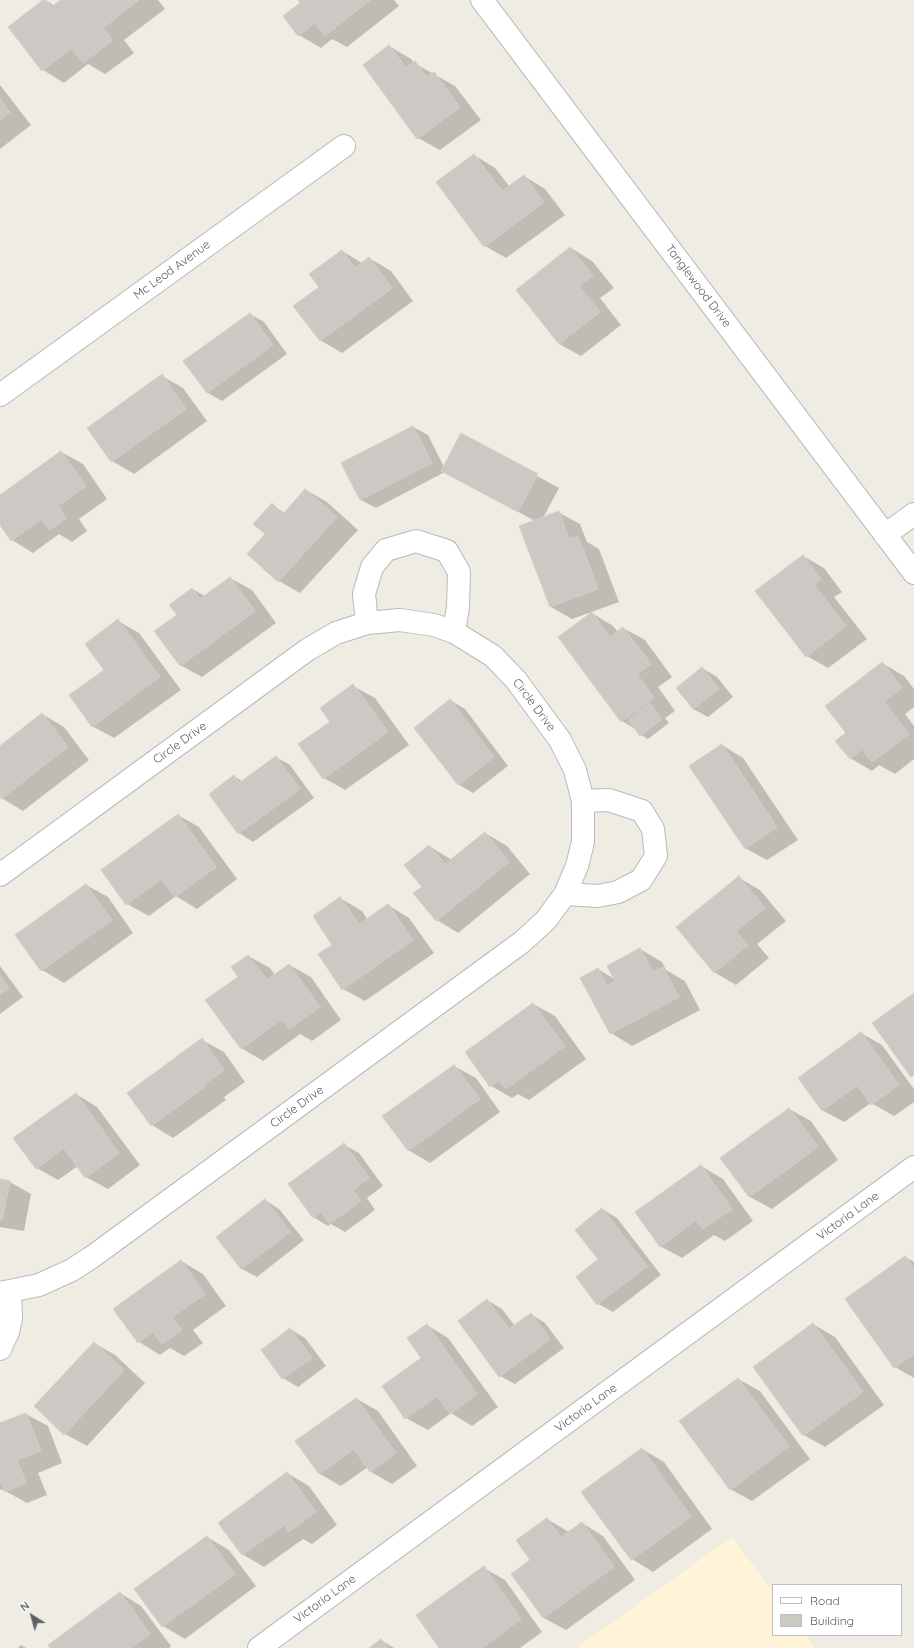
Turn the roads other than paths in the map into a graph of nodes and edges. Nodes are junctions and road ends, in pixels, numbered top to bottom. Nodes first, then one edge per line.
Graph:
1 (482, 0) edge
2 (344, 146) dead end
3 (0, 395) edge
4 (914, 514) edge
5 (885, 535) junction
6 (914, 573) edge
7 (367, 623) junction
8 (454, 632) junction
9 (583, 801) junction
10 (0, 875) edge
11 (565, 894) junction
12 (914, 1167) edge
13 (5, 1292) edge
14 (0, 1349) edge
15 (259, 1648) edge

1 - 5 street, Tanglewood Drive
2 - 3 street, Mc Leod Avenue
4 - 5 street
5 - 6 street, Tanglewood Drive
7 - 8 street, Circle Drive
7 - 8 street
7 - 10 street, Circle Drive
8 - 9 street, Circle Drive
9 - 11 street, Circle Drive
9 - 11 street
11 - 13 street, Circle Drive
12 - 15 street, Victoria Lane
13 - 14 street, Circle Drive

